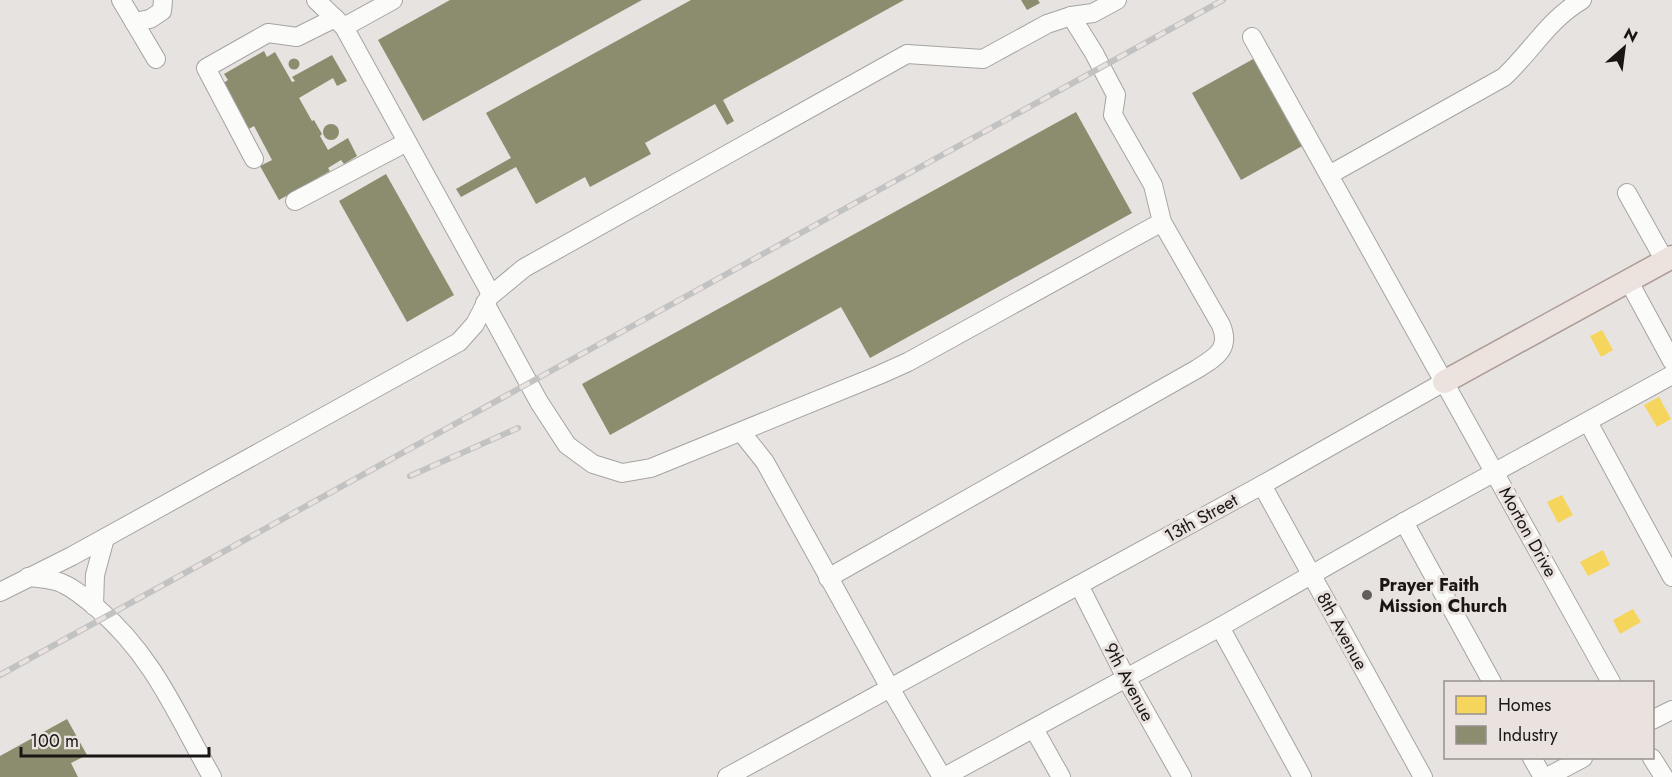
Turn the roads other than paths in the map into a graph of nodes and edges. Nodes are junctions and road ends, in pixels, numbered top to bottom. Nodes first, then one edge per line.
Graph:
1 (121, 0) edge
2 (163, 0) edge
3 (316, 0) edge
4 (393, 0) edge
5 (1117, 0) edge
6 (1582, 0) edge
7 (1071, 16) junction
8 (134, 22) junction
9 (339, 22) junction
10 (1252, 37) dead end
11 (156, 59) dead end
12 (407, 142) junction
13 (254, 159) dead end
14 (1329, 175) junction
15 (1627, 193) dead end
16 (295, 201) dead end
17 (1162, 222) junction
18 (1668, 259) edge
19 (1628, 280) junction
20 (488, 299) junction
21 (1672, 361) edge
22 (1672, 375) edge
23 (1444, 382) junction
24 (1588, 422) junction
25 (741, 432) junction
26 (1495, 472) junction
27 (1262, 485) junction
28 (1404, 522) junction
29 (105, 538) junction
30 (1311, 575) junction
31 (28, 577) junction
32 (1672, 577) edge
33 (828, 578) junction
34 (1079, 585) junction
35 (0, 592) edge
36 (94, 606) junction
37 (1220, 627) junction
38 (1126, 678) junction
39 (1491, 681) edge
40 (1610, 681) edge
41 (890, 688) junction
42 (1672, 710) edge
43 (1654, 719) edge
44 (1034, 729) junction
45 (1533, 759) edge
46 (1581, 759) edge
47 (1653, 759) edge
48 (212, 777) edge
49 (728, 777) edge
50 (943, 777) edge
51 (1061, 777) edge
52 (1182, 777) edge
53 (1302, 777) edge
54 (1423, 777) edge
55 (1545, 777) edge
56 (1664, 777) edge

1 - 8 street
2 - 8 street
3 - 9 street
4 - 9 street
5 - 7 street
6 - 14 street
7 - 17 street
7 - 20 street
8 - 11 street
9 - 12 street
9 - 13 street
10 - 14 street, Morton Drive
12 - 16 street
12 - 20 street
14 - 23 street, Morton Drive
15 - 18 street
17 - 25 street
17 - 33 street
18 - 19 main road, 13th Street
19 - 21 street
19 - 23 main road, 13th Street
20 - 25 street
20 - 29 street
22 - 24 street
23 - 26 street, Morton Drive
23 - 27 street, 13th Street
24 - 26 street
24 - 32 street
25 - 33 street
26 - 28 street
26 - 40 street, Morton Drive
27 - 30 street, 8th Avenue
27 - 34 street, 13th Street
28 - 30 street
28 - 39 street
29 - 31 street
29 - 36 street
30 - 37 street
30 - 54 street, 8th Avenue
31 - 35 street
31 - 36 street
33 - 41 street
34 - 38 street, 9th Avenue
34 - 41 street, 13th Street
36 - 48 street
37 - 38 street
37 - 53 street
38 - 44 street
38 - 52 street, 9th Avenue
41 - 49 street, 13th Street
41 - 50 street
42 - 43 street
44 - 50 street
44 - 51 street
45 - 55 street
46 - 55 street
47 - 56 street

